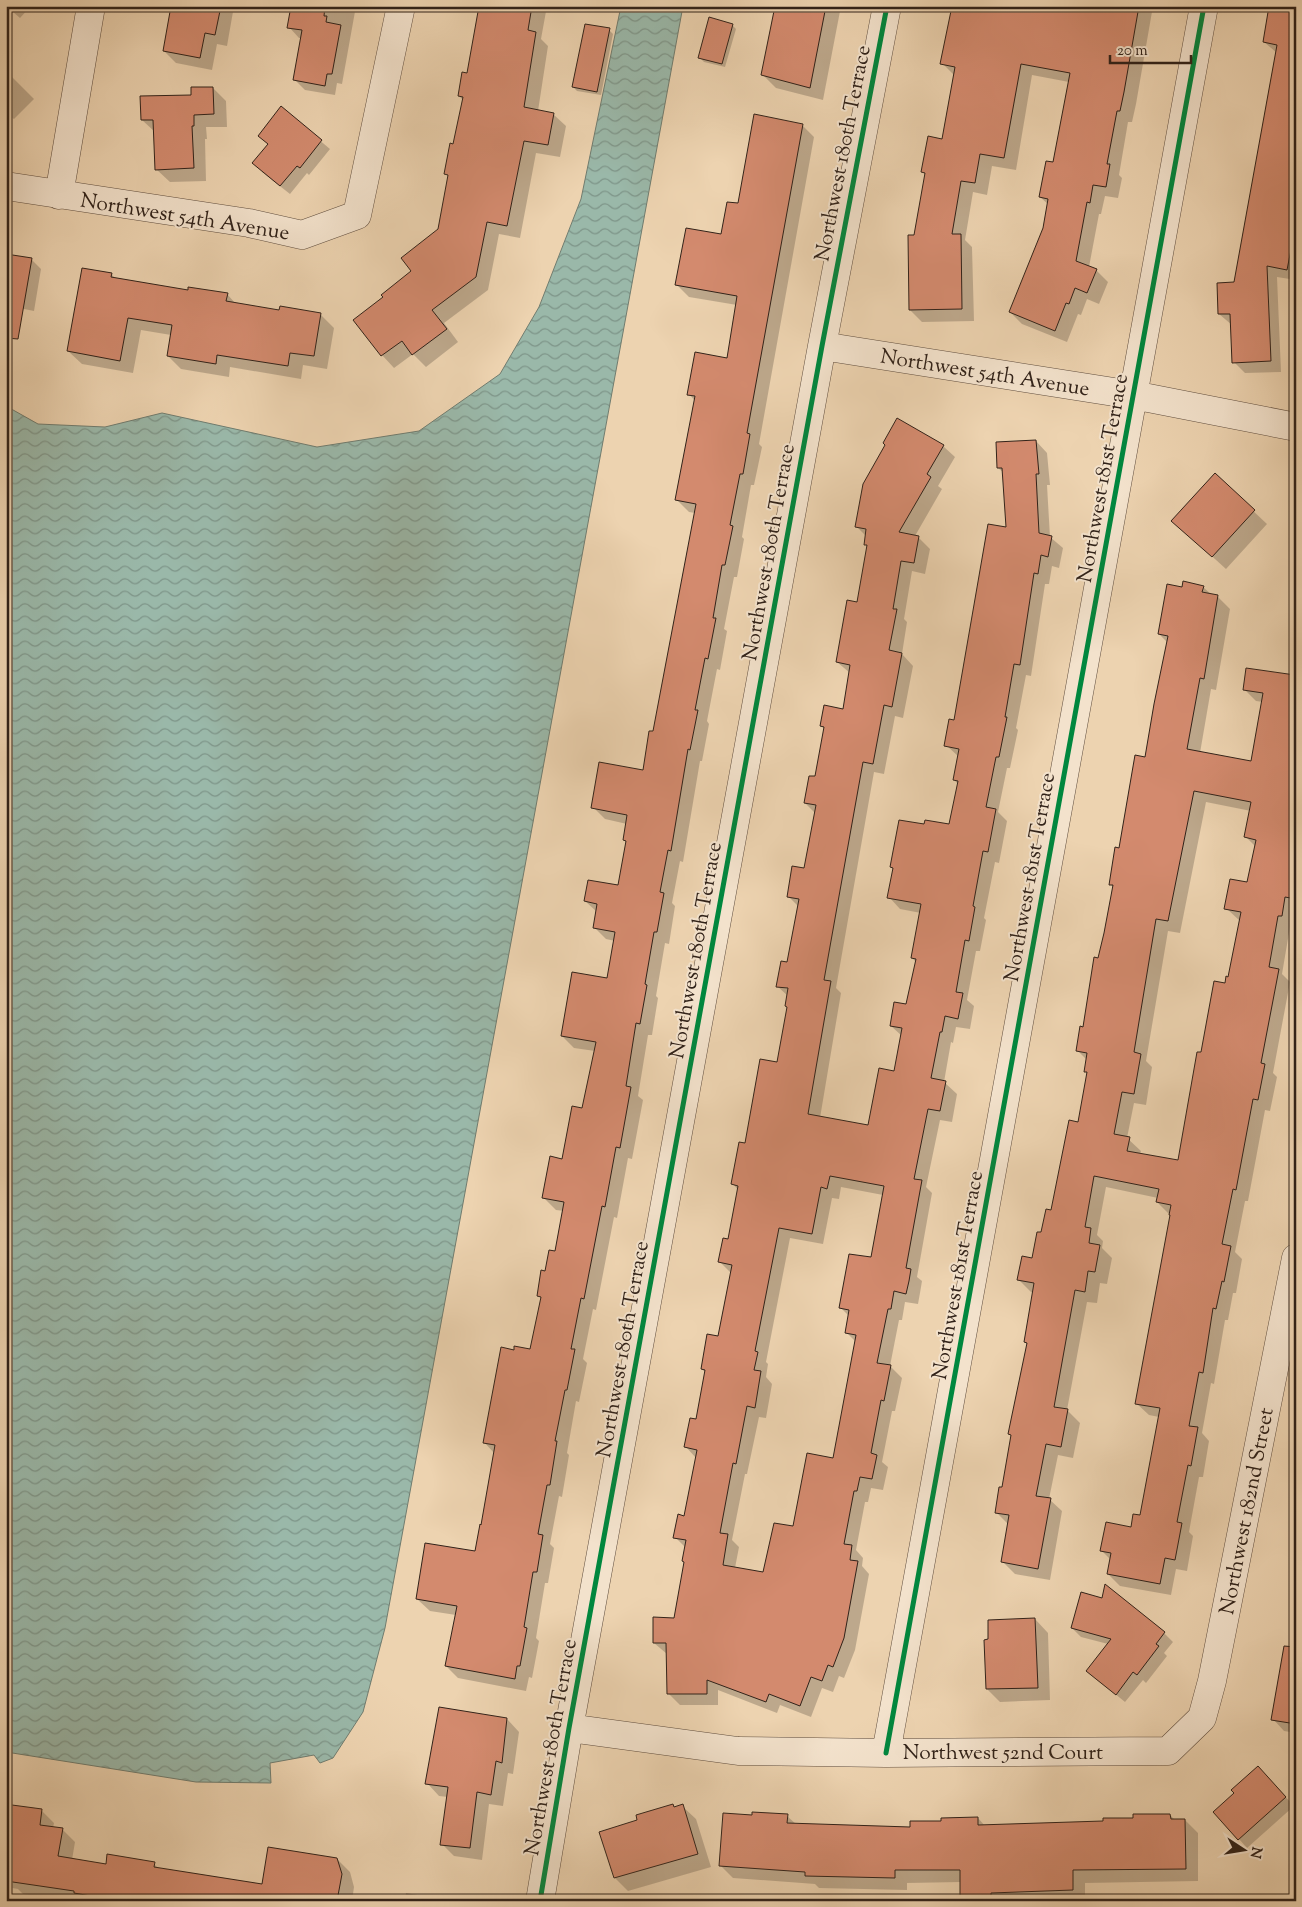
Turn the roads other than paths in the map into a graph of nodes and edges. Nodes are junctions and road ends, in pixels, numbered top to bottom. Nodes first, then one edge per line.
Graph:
1 (91, 6) edge
2 (401, 6) edge
3 (887, 6) edge
4 (1204, 6) edge
5 (6, 186) edge
6 (59, 196) junction
7 (822, 346) junction
8 (1134, 395) junction
9 (1296, 427) edge
10 (1296, 1258) edge
11 (569, 1728) junction
12 (1168, 1751) joint
13 (886, 1753) junction
14 (540, 1901) edge

1 - 6 street
2 - 6 street, Northwest 54th Avenue
3 - 7 street, Northwest 180th Terrace
4 - 8 street, Northwest 181st Terrace
5 - 6 street, Northwest 54th Avenue
7 - 8 street, Northwest 54th Avenue
7 - 11 street, Northwest 180th Terrace
8 - 9 street, Northwest 54th Avenue
8 - 13 street, Northwest 181st Terrace
10 - 12 street, Northwest 182nd Street
11 - 13 street, Northwest 52nd Court
11 - 14 street, Northwest 180th Terrace
12 - 13 street, Northwest 52nd Court

